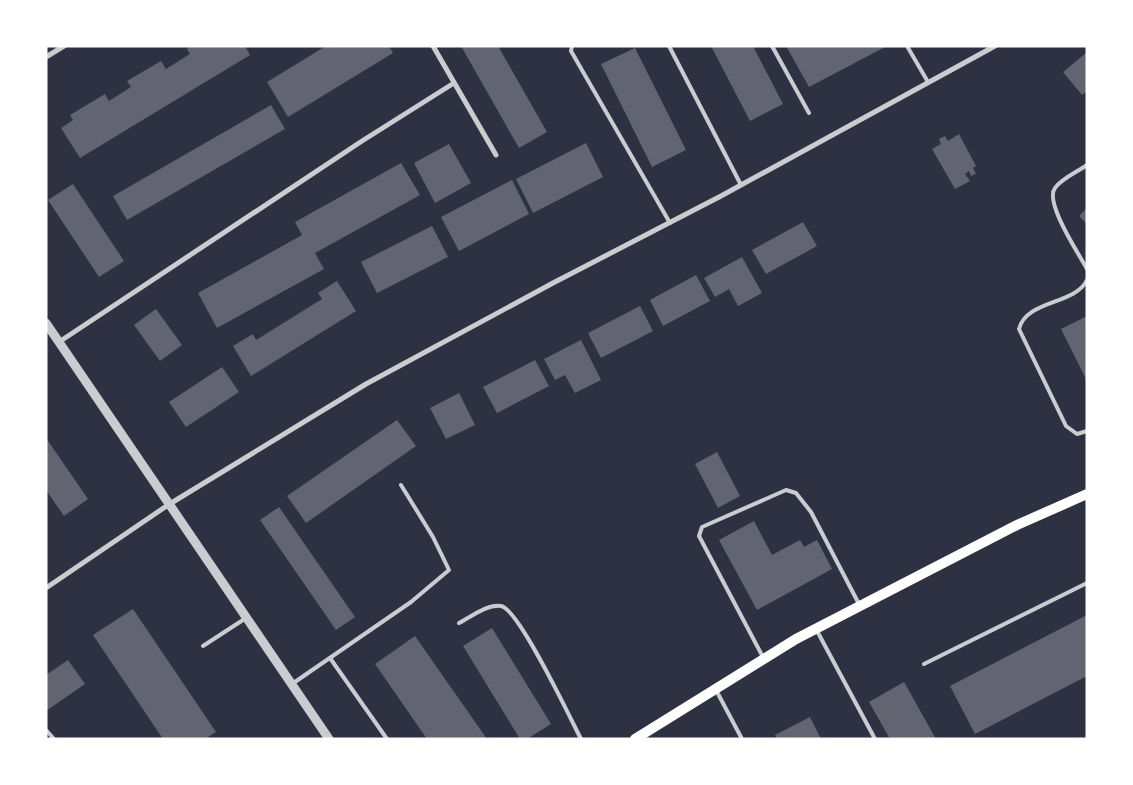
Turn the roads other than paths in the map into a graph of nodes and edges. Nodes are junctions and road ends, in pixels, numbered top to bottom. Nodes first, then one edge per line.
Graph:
1 (64, 46) edge
2 (433, 46) edge
3 (572, 46) edge
4 (669, 46) edge
5 (772, 46) edge
6 (908, 46) edge
7 (995, 46) edge
8 (46, 57) edge
9 (928, 82) junction
10 (454, 83) junction
11 (809, 113) dead end
12 (496, 155) dead end
13 (1087, 165) edge
14 (741, 185) junction
15 (670, 223) junction
16 (1087, 269) edge
17 (1087, 280) edge
18 (46, 323) edge
19 (59, 342) junction
20 (1087, 431) edge
21 (401, 485) dead end
22 (1087, 494) edge
23 (168, 504) junction
24 (1087, 583) edge
25 (46, 588) edge
26 (860, 606) junction
27 (246, 618) junction
28 (459, 623) dead end
29 (816, 629) junction
30 (203, 646) dead end
31 (330, 658) junction
32 (764, 659) junction
33 (924, 664) dead end
34 (292, 684) junction
35 (714, 688) junction
36 (46, 730) edge
37 (54, 739) edge
38 (329, 739) edge
39 (386, 739) edge
40 (581, 739) edge
41 (635, 739) edge
42 (742, 739) edge
43 (875, 739) edge

1 - 8 street
2 - 10 street
3 - 15 lane
4 - 14 lane
5 - 11 lane
6 - 9 lane
7 - 9 street
9 - 14 street
10 - 12 street
10 - 19 street
13 - 16 lane
14 - 15 street
15 - 23 street
17 - 20 lane
18 - 19 street
19 - 23 street
21 - 31 lane
22 - 26 main road
23 - 25 street
23 - 27 street
24 - 33 lane
26 - 29 main road
26 - 32 lane
27 - 30 lane
27 - 34 street
28 - 40 lane
29 - 32 main road
29 - 43 lane
31 - 34 lane
31 - 39 lane
32 - 35 main road
34 - 38 street
35 - 41 main road
35 - 42 lane
36 - 37 lane

